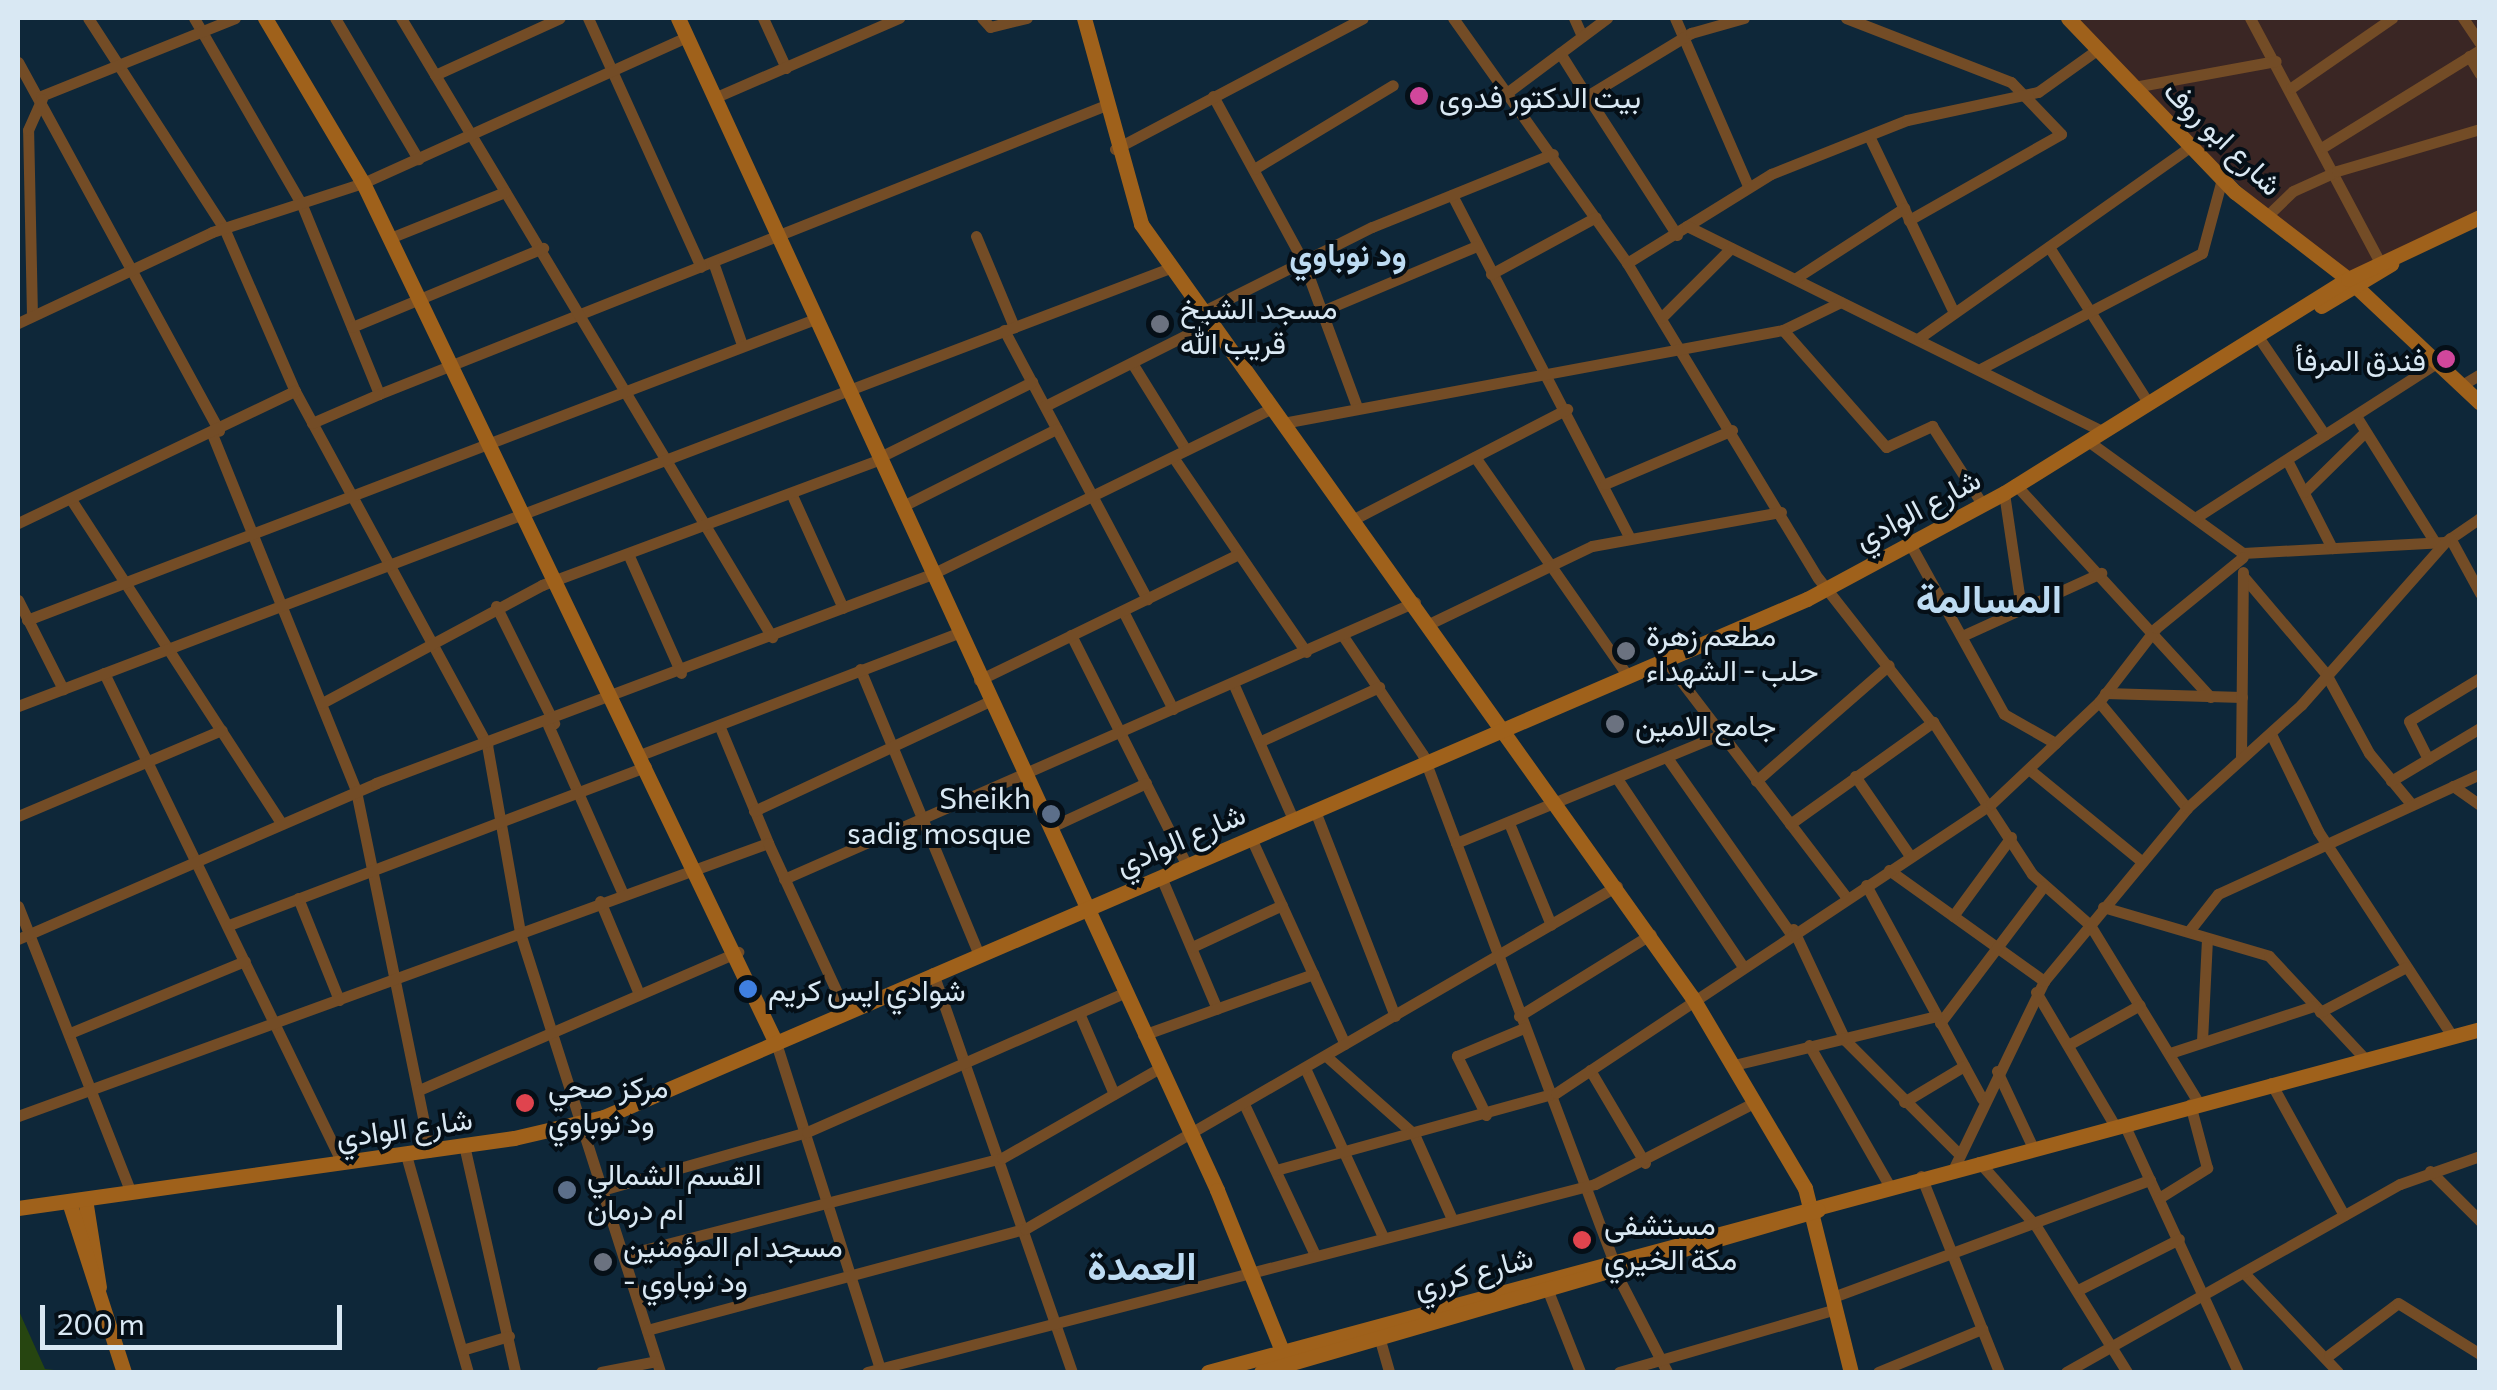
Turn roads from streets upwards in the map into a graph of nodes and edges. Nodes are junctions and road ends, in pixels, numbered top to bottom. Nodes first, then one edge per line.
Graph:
1 (88, 18) edge
2 (194, 18) edge
3 (235, 18) edge
4 (265, 18) edge
5 (335, 18) edge
6 (400, 18) edge
7 (560, 18) edge
8 (588, 18) edge
9 (678, 18) edge
10 (763, 18) edge
11 (899, 18) edge
12 (982, 18) edge
13 (1028, 18) edge
14 (1084, 18) edge
15 (1363, 18) edge
16 (1453, 18) edge
17 (1574, 18) edge
18 (1607, 18) edge
19 (1675, 18) edge
20 (1744, 18) edge
21 (1854, 18) edge
22 (2068, 18) edge
23 (2250, 18) edge
24 (2392, 18) edge
25 (2463, 18) edge
26 (202, 30) junction
27 (1582, 36) junction
28 (687, 37) junction
29 (1682, 38) junction
30 (2098, 50) junction
31 (2476, 50) edge
32 (1560, 52) junction
33 (18, 62) edge
34 (2276, 62) junction
35 (119, 64) junction
36 (786, 68) junction
37 (614, 73) junction
38 (2480, 74) edge
39 (435, 75) junction
40 (1393, 84) dead end
41 (2134, 87) junction
42 (2291, 88) junction
43 (1508, 92) junction
44 (1213, 96) junction
45 (1587, 96) junction
46 (2031, 96) junction
47 (41, 97) junction
48 (714, 98) junction
49 (1104, 106) junction
50 (2480, 129) edge
51 (472, 136) junction
52 (1868, 136) junction
53 (2191, 146) junction
54 (2324, 147) junction
55 (1114, 150) junction
56 (1553, 154) junction
57 (418, 159) junction
58 (1254, 169) junction
59 (2336, 171) junction
60 (2222, 179) junction
61 (363, 183) junction
62 (1748, 186) junction
63 (505, 192) junction
64 (1452, 195) junction
65 (302, 206) junction
66 (1906, 214) junction
67 (1596, 217) junction
68 (2266, 217) junction
69 (2480, 217) edge
70 (18, 222) edge
71 (224, 228) junction
72 (1682, 230) junction
73 (777, 234) junction
74 (976, 236) dead end
75 (390, 238) junction
76 (28, 240) junction
77 (1477, 246) junction
78 (2049, 247) junction
79 (543, 248) junction
80 (1731, 248) junction
81 (2404, 254) junction
82 (1302, 262) junction
83 (2380, 262) junction
84 (1627, 263) junction
85 (707, 264) junction
86 (1170, 268) junction
87 (1491, 274) junction
88 (126, 275) junction
89 (1796, 278) junction
90 (2353, 283) junction
91 (421, 299) junction
92 (1841, 302) junction
93 (2090, 311) junction
94 (1322, 312) junction
95 (579, 314) junction
96 (1954, 314) junction
97 (32, 316) junction
98 (1206, 318) junction
99 (1661, 318) junction
100 (815, 319) junction
101 (18, 323) edge
102 (352, 327) junction
103 (1009, 328) junction
104 (1782, 330) junction
105 (1919, 338) junction
106 (2259, 338) junction
107 (742, 345) junction
108 (1678, 345) junction
109 (2438, 362) junction
110 (452, 363) junction
111 (1132, 363) junction
112 (1982, 368) junction
113 (1547, 370) junction
114 (2480, 374) edge
115 (1032, 382) junction
116 (2462, 386) junction
117 (624, 389) junction
118 (846, 389) junction
119 (295, 391) junction
120 (379, 394) junction
121 (2480, 403) edge
122 (2149, 404) junction
123 (1045, 406) junction
124 (1358, 407) junction
125 (1272, 408) junction
126 (1567, 409) junction
127 (2356, 416) junction
128 (312, 423) junction
129 (1283, 423) junction
130 (1056, 430) junction
131 (1732, 430) junction
132 (215, 432) junction
133 (2104, 432) junction
134 (2366, 432) junction
135 (2325, 435) junction
136 (490, 441) junction
137 (2088, 441) junction
138 (1186, 450) junction
139 (1173, 457) junction
140 (666, 458) junction
141 (1475, 458) junction
142 (879, 459) junction
143 (2287, 460) junction
144 (1605, 484) junction
145 (2010, 488) junction
146 (2304, 492) junction
147 (790, 493) junction
148 (351, 494) junction
149 (1090, 495) junction
150 (72, 500) junction
151 (1982, 502) junction
152 (901, 507) junction
153 (1780, 512) junction
154 (525, 515) junction
155 (2194, 518) junction
156 (2480, 518) edge
157 (1354, 519) junction
158 (18, 524) edge
159 (706, 526) junction
160 (252, 531) junction
161 (1630, 538) junction
162 (2443, 540) junction
163 (1909, 542) junction
164 (2332, 548) junction
165 (1238, 554) junction
166 (2243, 555) junction
167 (630, 556) junction
168 (390, 564) junction
169 (1554, 567) junction
170 (2101, 573) junction
171 (932, 574) junction
172 (2243, 576) junction
173 (124, 581) junction
174 (557, 583) junction
175 (1827, 588) junction
176 (2480, 593) edge
177 (1148, 599) junction
178 (18, 600) edge
179 (1415, 602) junction
180 (282, 606) junction
181 (496, 606) junction
182 (843, 608) junction
183 (2021, 608) junction
184 (1122, 611) junction
185 (27, 620) junction
186 (1431, 623) junction
187 (2156, 628) junction
188 (958, 633) junction
189 (1072, 635) junction
190 (1343, 636) junction
191 (1962, 636) junction
192 (772, 637) junction
193 (432, 641) junction
194 (169, 648) junction
195 (1306, 652) junction
196 (1665, 660) junction
197 (1889, 665) junction
198 (860, 670) junction
199 (1626, 672) junction
200 (681, 673) junction
201 (104, 674) junction
202 (2326, 674) junction
203 (2480, 678) edge
204 (979, 680) junction
205 (1233, 683) junction
206 (1379, 686) junction
207 (63, 689) junction
208 (2210, 697) junction
209 (2242, 697) junction
210 (2102, 698) junction
211 (613, 700) junction
212 (990, 701) junction
213 (322, 703) junction
214 (18, 706) edge
215 (1172, 709) junction
216 (1930, 721) junction
217 (551, 724) junction
218 (720, 724) junction
219 (1507, 728) junction
220 (2480, 728) edge
221 (222, 730) junction
222 (1120, 731) junction
223 (1719, 734) junction
224 (2271, 734) junction
225 (1261, 741) junction
226 (2056, 743) junction
227 (486, 745) junction
228 (892, 747) junction
229 (2241, 758) junction
230 (1668, 759) junction
231 (2428, 759) junction
232 (643, 761) junction
233 (146, 762) junction
234 (1426, 763) junction
235 (2030, 770) junction
236 (1023, 772) junction
237 (2480, 774) edge
238 (1855, 776) junction
239 (1618, 780) junction
240 (1756, 781) junction
241 (2391, 781) junction
242 (1146, 783) junction
243 (2453, 786) junction
244 (356, 790) junction
245 (578, 793) junction
246 (1560, 803) junction
247 (1990, 804) junction
248 (2480, 804) edge
249 (2412, 805) junction
250 (2188, 808) junction
251 (754, 810) junction
252 (1315, 810) junction
253 (18, 816) edge
254 (923, 819) junction
255 (1293, 819) junction
256 (1509, 822) junction
257 (281, 823) junction
258 (498, 823) junction
259 (1790, 824) junction
260 (1049, 828) junction
261 (1251, 838) junction
262 (2011, 838) junction
263 (2328, 842) junction
264 (768, 843) junction
265 (1456, 843) junction
266 (1910, 856) junction
267 (2141, 860) junction
268 (197, 862) junction
269 (696, 866) junction
270 (1187, 866) junction
271 (372, 869) junction
272 (1890, 870) junction
273 (1161, 877) junction
274 (784, 879) junction
275 (1866, 884) junction
276 (1617, 886) junction
277 (2042, 887) junction
278 (622, 892) junction
279 (1846, 897) junction
280 (298, 898) junction
281 (600, 902) junction
282 (1282, 905) junction
283 (18, 906) edge
284 (2104, 907) junction
285 (1084, 909) junction
286 (1953, 916) junction
287 (229, 926) junction
288 (1551, 926) junction
289 (2090, 926) junction
290 (1791, 930) junction
291 (2189, 931) junction
292 (520, 933) junction
293 (1650, 934) junction
294 (23, 937) edge
295 (2206, 940) junction
296 (1192, 947) junction
297 (1997, 947) junction
298 (738, 952) junction
299 (979, 955) junction
300 (1497, 958) junction
301 (245, 960) junction
302 (1740, 964) junction
303 (2406, 968) junction
304 (933, 973) junction
305 (1313, 974) junction
306 (394, 980) junction
307 (2040, 987) junction
308 (1124, 993) junction
309 (638, 994) junction
310 (1692, 997) junction
311 (339, 1000) junction
312 (2140, 1004) junction
313 (1217, 1009) junction
314 (2317, 1009) junction
315 (846, 1012) junction
316 (1079, 1013) junction
317 (1394, 1016) junction
318 (1938, 1020) junction
319 (275, 1022) junction
320 (1522, 1022) junction
321 (2480, 1029) edge
322 (70, 1033) junction
323 (551, 1034) junction
324 (1143, 1035) junction
325 (2452, 1036) junction
326 (1845, 1040) junction
327 (2202, 1041) junction
328 (776, 1043) junction
329 (1345, 1044) junction
330 (1808, 1045) junction
331 (2068, 1045) junction
332 (2170, 1053) junction
333 (1326, 1056) junction
334 (2366, 1060) junction
335 (968, 1063) junction
336 (1734, 1065) junction
337 (1964, 1066) junction
338 (1306, 1068) junction
339 (1158, 1069) junction
340 (1590, 1070) junction
341 (1998, 1071) junction
342 (2272, 1083) junction
343 (92, 1090) junction
344 (418, 1090) junction
345 (1114, 1094) junction
346 (1550, 1096) junction
347 (1982, 1099) junction
348 (1755, 1102) junction
349 (1904, 1102) junction
350 (2194, 1103) junction
351 (1244, 1104) junction
352 (1486, 1115) junction
353 (18, 1116) edge
354 (584, 1124) junction
355 (2120, 1125) junction
356 (808, 1132) junction
357 (1414, 1134) junction
358 (1190, 1136) junction
359 (464, 1145) junction
360 (2032, 1148) junction
361 (1344, 1150) junction
362 (430, 1151) junction
363 (406, 1155) junction
364 (2480, 1156) edge
365 (1002, 1158) junction
366 (1956, 1160) junction
367 (1979, 1162) junction
368 (1646, 1163) junction
369 (342, 1164) junction
370 (1276, 1170) junction
371 (2430, 1171) junction
372 (1920, 1176) junction
373 (2150, 1180) junction
374 (1890, 1184) junction
375 (1584, 1187) junction
376 (602, 1190) junction
377 (131, 1193) junction
378 (2159, 1198) junction
379 (77, 1200) junction
380 (830, 1203) junction
381 (18, 1208) edge
382 (1810, 1210) junction
383 (2344, 1215) junction
384 (1452, 1220) junction
385 (2480, 1221) edge
386 (2036, 1226) junction
387 (1025, 1228) junction
388 (1382, 1235) junction
389 (2179, 1239) junction
390 (1314, 1254) junction
391 (1952, 1254) junction
392 (624, 1255) junction
393 (1614, 1266) junction
394 (1253, 1270) junction
395 (2245, 1274) junction
396 (854, 1275) junction
397 (2078, 1290) junction
398 (1548, 1291) junction
399 (2209, 1297) junction
400 (1834, 1303) junction
401 (1272, 1318) junction
402 (1056, 1324) junction
403 (1982, 1328) junction
404 (647, 1330) junction
405 (509, 1336) junction
406 (1380, 1340) junction
407 (2114, 1346) junction
408 (462, 1350) junction
409 (2480, 1354) edge
410 (2328, 1355) junction
411 (1243, 1363) junction
412 (1287, 1363) edge
413 (658, 1367) edge
414 (1664, 1367) edge
415 (620, 1370) edge
416 (876, 1371) edge
417 (124, 1372) edge
418 (468, 1372) edge
419 (515, 1372) edge
420 (601, 1372) edge
421 (1072, 1372) edge
422 (1208, 1372) edge
423 (1261, 1372) edge
424 (1388, 1372) edge
425 (1580, 1372) edge
426 (1619, 1372) edge
427 (1851, 1372) edge
428 (1878, 1372) edge
429 (2000, 1372) edge
430 (2066, 1372) edge
431 (2128, 1372) edge
432 (2238, 1372) edge
433 (2338, 1372) edge

1 - 35 street
2 - 26 street
3 - 26 street
4 - 61 street
5 - 57 street
6 - 39 street
7 - 39 street
8 - 37 street
9 - 28 street
10 - 36 street
11 - 36 street
12 - 13 street
14 - 49 street
15 - 44 street
16 - 43 street
17 - 27 street
18 - 27 street
19 - 29 street
20 - 29 street
21 - 46 street
22 - 30 street, شارع ابو روف
23 - 34 street
24 - 42 street
25 - 31 street
26 - 35 street
26 - 65 street
27 - 32 street
28 - 37 street
28 - 48 street
29 - 45 street
29 - 62 street
30 - 41 street, شارع ابو روف
30 - 46 street
31 - 38 street
31 - 54 street
32 - 43 street
32 - 45 street
33 - 47 street
34 - 41 street
34 - 42 street
35 - 47 street
35 - 71 street
36 - 48 street
37 - 51 street
37 - 85 street
39 - 51 street
40 - 58 street
41 - 53 street, شارع ابو روف
42 - 54 street
43 - 56 street
44 - 55 street
44 - 58 street
45 - 72 street
46 - 52 street
46 - 66 street
47 - 76 street
47 - 88 street
48 - 73 street
49 - 55 street
49 - 73 street
50 - 59 street
51 - 57 street
51 - 63 street
52 - 62 street
52 - 66 street
53 - 60 street, شارع ابو روف
53 - 78 street
54 - 59 street
55 - 86 street
56 - 64 street
56 - 67 street
57 - 61 street
58 - 82 street
59 - 68 street
59 - 83 street
60 - 68 street, شارع ابو روف
60 - 93 street
61 - 65 street
61 - 75 street
62 - 72 street
63 - 75 street
63 - 79 street
64 - 77 street
64 - 82 street
65 - 71 street
65 - 102 street
66 - 89 street
66 - 96 street
67 - 84 street
67 - 87 street
68 - 90 street, شارع ابو روف
69 - 81 street
70 - 76 street
71 - 88 street
71 - 119 street
72 - 80 street
72 - 84 street
73 - 85 street
73 - 100 street
74 - 103 street
75 - 91 street
76 - 97 street
77 - 87 street
77 - 94 street
78 - 93 street
78 - 96 street
79 - 91 street
79 - 95 street
80 - 89 street
80 - 99 street
81 - 83 street
81 - 90 street
82 - 94 street
82 - 98 street
83 - 90 street
84 - 99 street
85 - 95 street
85 - 107 street
86 - 98 street
86 - 103 street
87 - 113 street
88 - 97 street
88 - 132 street
89 - 92 street
90 - 106 street, شارع الوادي
90 - 109 street, شارع ابو روف
91 - 102 street
91 - 110 street
92 - 104 street
92 - 105 street
93 - 112 street
93 - 122 street
94 - 124 street
95 - 110 street
95 - 117 street
96 - 105 street
97 - 101 street
98 - 111 street
98 - 125 street
99 - 108 street
100 - 107 street
100 - 118 street
102 - 120 street
103 - 115 street
103 - 118 street
104 - 108 street
104 - 151 street
105 - 112 street
106 - 122 street, شارع الوادي
106 - 135 street
107 - 117 street
108 - 113 street
108 - 131 street
109 - 116 street, شارع ابو روف
109 - 127 street
110 - 120 street
110 - 136 street
111 - 123 street
111 - 138 street
112 - 133 street
113 - 124 street
113 - 126 street
114 - 116 street
115 - 123 street
115 - 142 street
116 - 121 street, شارع ابو روف
117 - 136 street
117 - 140 street
118 - 140 street
118 - 142 street
119 - 128 street
119 - 132 street
120 - 128 street
122 - 133 street, شارع الوادي
123 - 130 street
124 - 129 street
125 - 129 street
125 - 138 street
126 - 141 street
126 - 144 street
127 - 134 street
127 - 135 street
128 - 148 street
129 - 157 street
130 - 149 street
130 - 152 street
131 - 144 street
131 - 153 street
132 - 150 street
132 - 160 street
133 - 137 street, شارع الوادي
134 - 146 street
134 - 162 street
135 - 143 street
136 - 148 street
136 - 154 street
137 - 145 street, شارع الوادي
137 - 155 street
138 - 139 street
139 - 149 street
139 - 165 street
140 - 154 street
140 - 159 street
141 - 157 street
141 - 169 street
142 - 147 street
142 - 152 street
143 - 146 street
143 - 155 street
144 - 161 street
145 - 151 street, شارع الوادي
145 - 170 street
145 - 183 street
146 - 164 street
147 - 159 street
147 - 182 street
148 - 160 street
148 - 168 street
149 - 171 street
149 - 177 street
150 - 158 street
150 - 173 street
151 - 163 street, شارع الوادي
152 - 171 street
153 - 161 street
153 - 175 street
154 - 168 street
154 - 174 street
155 - 166 street
156 - 162 street
157 - 179 street
159 - 167 street
159 - 192 street
160 - 173 street
160 - 180 street
161 - 169 street
162 - 164 street
162 - 176 street
162 - 202 street
163 - 175 street, شارع الوادي
163 - 191 street
164 - 166 street
165 - 177 street
165 - 195 street
166 - 172 street
166 - 187 street
167 - 174 street
167 - 200 street
168 - 180 street
168 - 193 street
169 - 186 street
169 - 199 street
170 - 183 street
170 - 187 street
171 - 182 street
171 - 188 street
172 - 202 street
172 - 209 street
173 - 185 street
173 - 194 street
174 - 181 street
174 - 211 street
175 - 196 street, شارع الوادي
175 - 197 street
177 - 184 street
178 - 185 street
179 - 186 street
179 - 190 street
180 - 194 street
180 - 213 street
181 - 193 street
181 - 217 street
182 - 192 street
183 - 191 street
184 - 189 street
184 - 215 street
185 - 207 street
186 - 219 street
187 - 208 street
187 - 210 street
188 - 198 street
188 - 204 street
189 - 204 street
189 - 222 street
190 - 195 street
190 - 206 street
191 - 226 street
192 - 200 street
193 - 213 street
193 - 227 street
194 - 201 street
194 - 221 street
195 - 205 street
196 - 199 street, شارع الوادي
196 - 223 street
197 - 216 street
197 - 240 street
198 - 218 street
198 - 228 street
199 - 219 street, شارع الوادي
200 - 211 street
201 - 207 street
201 - 233 street
202 - 224 street
202 - 241 street
203 - 231 street
204 - 212 street
205 - 215 street
205 - 225 street
206 - 225 street
206 - 234 street
207 - 214 street
208 - 209 street
208 - 210 street
209 - 229 street
210 - 226 street
210 - 250 street
211 - 217 street
211 - 232 street
212 - 228 street
212 - 236 street
213 - 244 street
215 - 222 street
216 - 238 street
216 - 247 street
217 - 227 street
217 - 245 street
218 - 232 street
218 - 251 street
219 - 234 street, شارع الوادي
219 - 246 street
220 - 231 street
221 - 233 street
221 - 257 street
222 - 236 street
222 - 242 street
223 - 230 street
223 - 240 street
224 - 229 street
224 - 263 street
225 - 255 street
226 - 235 street
227 - 244 street
227 - 258 street
228 - 251 street
228 - 254 street
229 - 250 street
230 - 239 street
230 - 290 street
231 - 241 street
232 - 245 street
232 - 269 street
233 - 253 street
233 - 268 street
234 - 252 street, شارع الوادي
234 - 265 street
235 - 247 street
235 - 267 street
236 - 254 street
236 - 260 street
237 - 243 street
238 - 259 street
238 - 266 street
239 - 246 street
239 - 302 street
240 - 259 street
241 - 249 street
242 - 260 street
242 - 270 street
243 - 248 street
243 - 249 street
244 - 257 street
244 - 271 street
245 - 258 street
245 - 278 street
246 - 256 street
246 - 276 street
247 - 262 street
247 - 266 street
249 - 263 street
250 - 267 street
251 - 264 street
252 - 255 street, شارع الوادي
252 - 317 street
254 - 274 street
254 - 299 street
255 - 261 street, شارع الوادي
256 - 265 street
256 - 288 street
257 - 268 street
258 - 271 street
258 - 292 street
259 - 279 street
260 - 285 street
261 - 270 street, شارع الوادي
261 - 282 street
262 - 277 street
262 - 286 street
263 - 291 street
263 - 303 street
264 - 269 street
264 - 274 street
265 - 300 street
266 - 272 street
267 - 284 street
268 - 287 street
268 - 294 street
269 - 278 street
269 - 298 street
270 - 273 street, شارع الوادي
271 - 280 street
271 - 306 street
272 - 275 street
272 - 286 street
273 - 285 street, شارع الوادي
273 - 296 street
274 - 315 street
275 - 279 street
275 - 318 street
276 - 288 street
276 - 293 street
277 - 289 street
277 - 297 street
278 - 281 street
279 - 290 street
280 - 287 street
280 - 311 street
281 - 292 street
281 - 309 street
282 - 296 street
282 - 305 street
283 - 294 street
284 - 289 street
284 - 291 street
285 - 299 street, شارع الوادي
285 - 308 street
286 - 297 street
287 - 301 street
288 - 300 street
289 - 307 street
289 - 312 street
290 - 302 street
290 - 326 street
291 - 295 street
292 - 306 street
292 - 323 street
293 - 310 street
293 - 320 street
294 - 322 street
295 - 314 street
295 - 327 street
296 - 313 street
297 - 307 street
297 - 318 street
298 - 309 street
298 - 328 street
299 - 304 street, شارع الوادي
300 - 317 street
300 - 320 street
301 - 319 street
301 - 322 street
302 - 310 street
303 - 314 street
303 - 325 street
304 - 315 street, شارع الوادي
304 - 335 street
305 - 313 street
305 - 329 street
306 - 311 street
306 - 344 street
307 - 331 street
307 - 341 street
308 - 316 street
308 - 324 street
309 - 323 street
310 - 336 street
310 - 340 street
311 - 319 street
312 - 331 street
312 - 332 street
313 - 324 street
314 - 327 street
314 - 334 street
315 - 328 street, شارع الوادي
316 - 335 street
316 - 345 street
317 - 329 street
318 - 326 street
318 - 337 street
319 - 343 street
319 - 369 street
320 - 346 street
320 - 352 street
321 - 325 street
322 - 343 street
323 - 344 street
323 - 354 street
324 - 339 street
325 - 334 street
326 - 330 street
326 - 349 street
327 - 332 street
328 - 354 street, شارع الوادي
328 - 356 street
329 - 333 street
330 - 336 street
330 - 374 street
331 - 355 street
332 - 350 street
333 - 338 street
333 - 357 street
334 - 342 street
335 - 356 street
335 - 365 street
336 - 348 street
337 - 347 street
337 - 349 street
338 - 351 street
338 - 361 street
339 - 345 street
339 - 358 street
340 - 346 street
340 - 368 street
341 - 347 street
341 - 360 street
342 - 350 street
342 - 383 street
343 - 353 street
343 - 377 street
344 - 362 street
345 - 365 street
346 - 352 street
346 - 375 street
347 - 366 street
348 - 368 street
348 - 382 street
349 - 366 street
350 - 355 street
350 - 378 street
351 - 358 street
351 - 370 street
352 - 357 street
354 - 359 street, شارع الوادي
354 - 376 street
355 - 360 street
355 - 373 street
356 - 376 street
356 - 380 street
357 - 361 street
357 - 384 street
358 - 387 street
358 - 394 street
359 - 362 street, شارع الوادي
359 - 405 street
360 - 367 street
361 - 370 street
361 - 388 street
362 - 363 street, شارع الوادي
363 - 369 street, شارع الوادي
363 - 408 street
364 - 371 street
365 - 380 street
365 - 387 street
366 - 367 street
366 - 372 street
367 - 386 street
368 - 375 street
369 - 377 street, شارع الوادي
370 - 390 street
371 - 383 street
371 - 385 street
372 - 374 street
372 - 391 street
373 - 378 street
373 - 386 street
374 - 382 street
375 - 384 street
375 - 393 street
376 - 392 street
377 - 379 street, شارع الوادي
378 - 389 street
379 - 381 street, شارع الوادي
379 - 417 street
380 - 392 street
380 - 396 street
382 - 393 street, شارع كرري
382 - 400 street
383 - 395 street
384 - 388 street
386 - 391 street
386 - 397 street
387 - 396 street
387 - 402 street
388 - 390 street
389 - 397 street
389 - 399 street
390 - 394 street
391 - 400 street
391 - 403 street
392 - 404 street
393 - 398 street, شارع كرري
393 - 412 street, شارع كرري
393 - 414 street
394 - 401 street
394 - 402 street
395 - 399 street
395 - 410 street
396 - 404 street
396 - 416 street
397 - 407 street
398 - 406 street, شارع كرري
398 - 425 street
399 - 407 street
399 - 432 street
400 - 414 street
400 - 427 street
401 - 411 street
401 - 412 street
402 - 416 street
402 - 421 street
403 - 428 street
403 - 429 street
404 - 413 street
405 - 408 street
405 - 419 street
406 - 412 street, شارع كرري
406 - 424 street
407 - 430 street
407 - 431 street
408 - 418 street
409 - 410 street
410 - 433 street
411 - 412 street, شارع كرري
411 - 422 street, شارع كرري
412 - 423 street, شارع كرري
413 - 415 street
414 - 426 street
415 - 420 street

